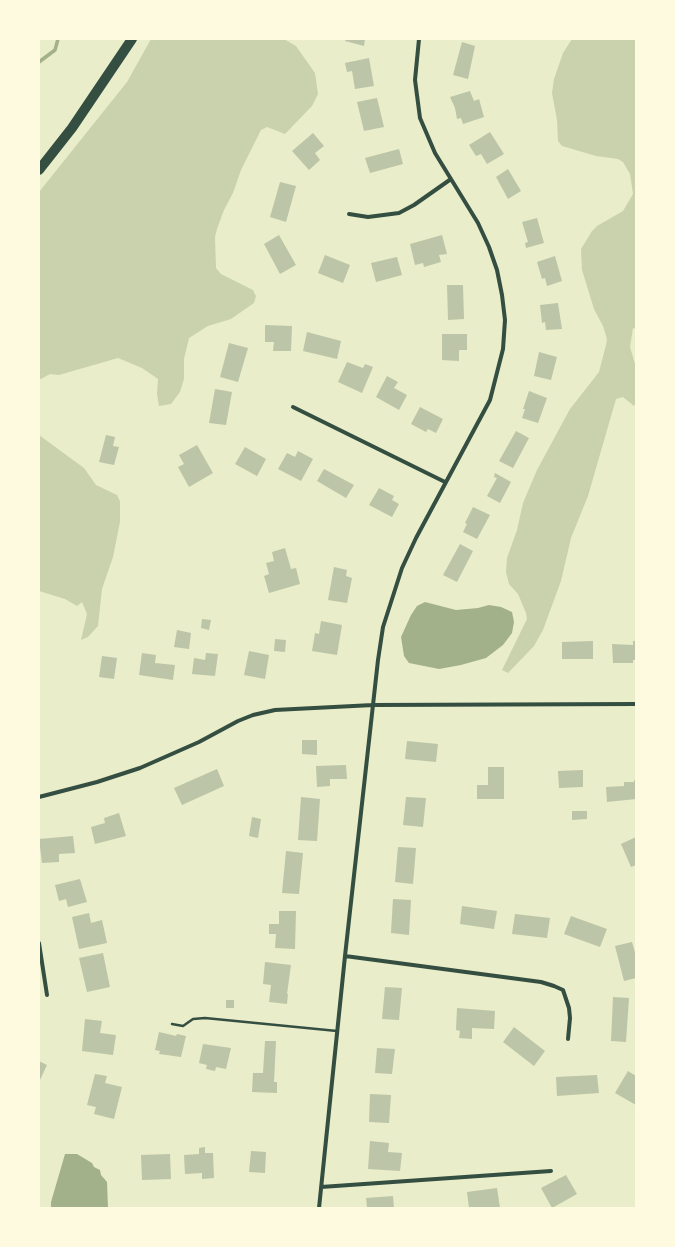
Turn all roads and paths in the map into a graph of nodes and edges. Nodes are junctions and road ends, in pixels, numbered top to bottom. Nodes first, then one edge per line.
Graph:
1 (132, 39) edge
2 (419, 39) edge
3 (39, 170) edge
4 (451, 179) junction
5 (349, 214) dead end
6 (293, 407) dead end
7 (446, 482) junction
8 (636, 704) edge
9 (373, 705) junction
10 (39, 797) edge
11 (39, 943) edge
12 (345, 956) junction
13 (46, 996) dead end
14 (172, 1024) dead end
15 (337, 1031) junction
16 (568, 1039) dead end
17 (551, 1171) dead end
18 (321, 1187) junction
19 (320, 1208) edge

1 - 3 highway
2 - 4 street
4 - 5 street
4 - 7 street
6 - 7 street
7 - 9 street
8 - 9 street
9 - 10 street
9 - 12 street
11 - 13 street
12 - 15 street
12 - 16 street
14 - 15 lane
15 - 18 street
17 - 18 street
18 - 19 street

